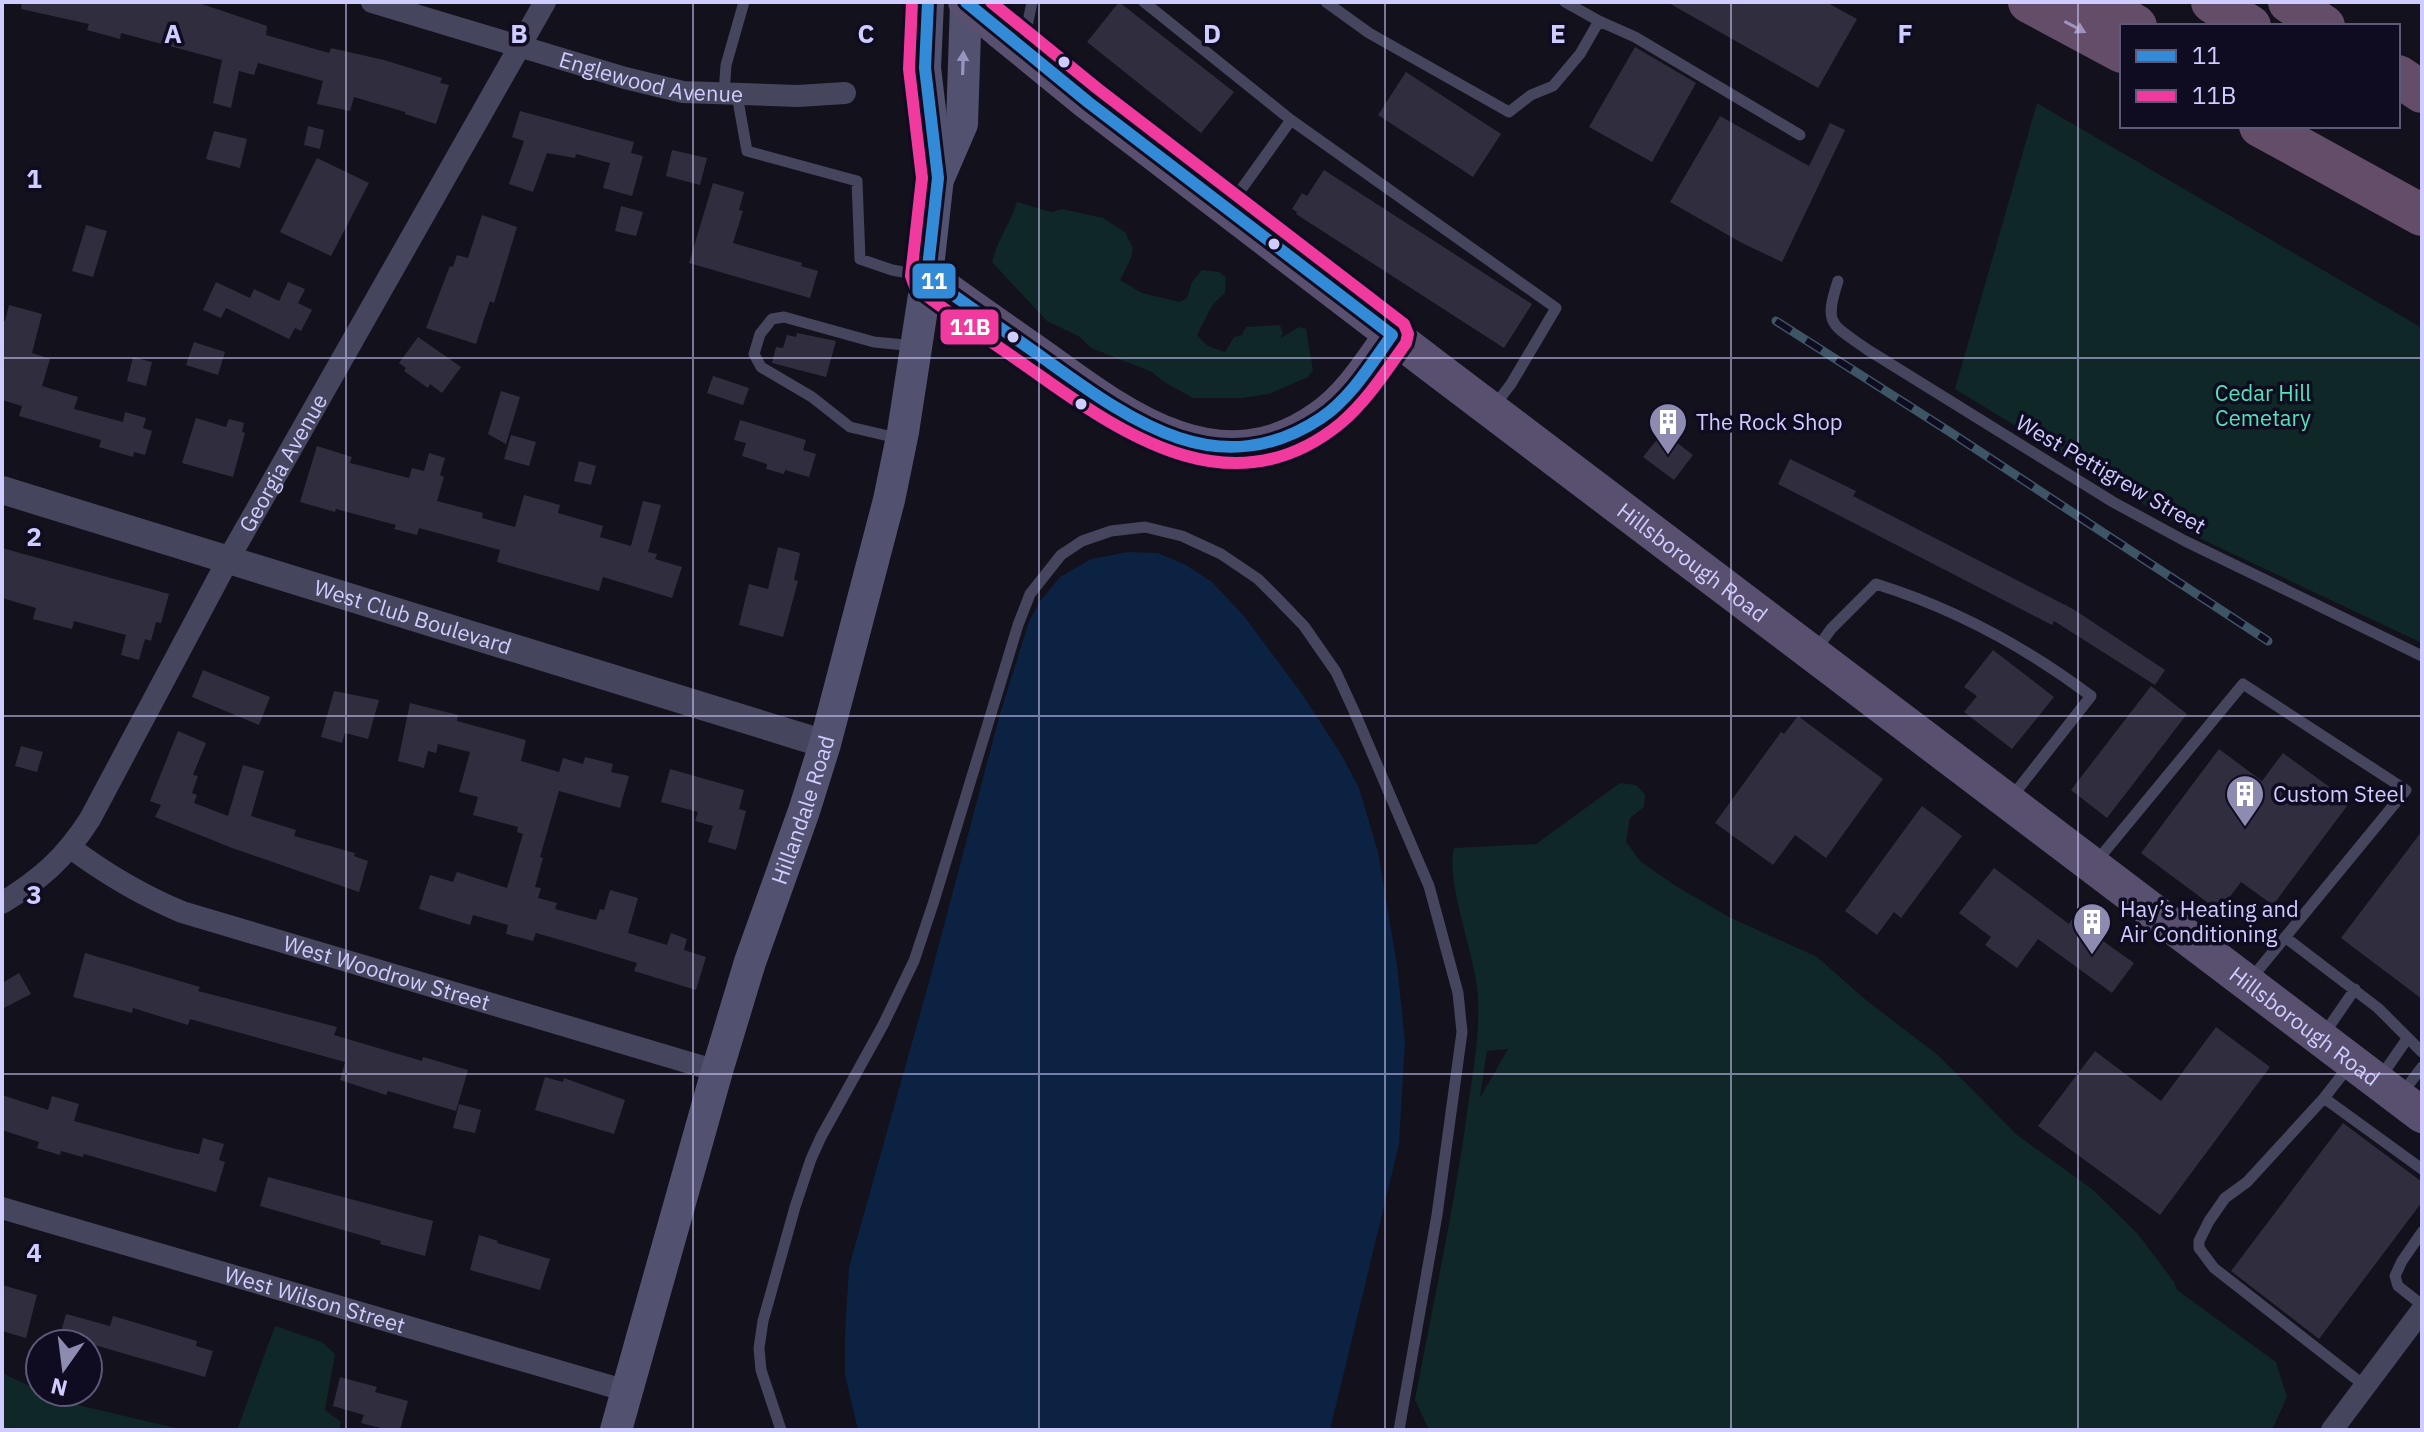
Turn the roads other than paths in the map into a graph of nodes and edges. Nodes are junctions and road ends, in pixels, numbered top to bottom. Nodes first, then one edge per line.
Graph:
1 (372, 2) edge
2 (545, 2) edge
3 (744, 2) edge
4 (928, 2) edge
5 (966, 2) edge
6 (1032, 2) edge
7 (1144, 2) edge
8 (1326, 2) edge
9 (1565, 2) edge
10 (2029, 2) edge
11 (2097, 2) edge
12 (2212, 2) edge
13 (2289, 2) edge
14 (1599, 21) junction
15 (2133, 24) edge
16 (2247, 24) edge
17 (2321, 24) edge
18 (1011, 40) junction
19 (520, 46) junction
20 (2120, 51) edge
21 (2400, 77) edge
22 (2422, 92) edge
23 (845, 93) dead end
24 (730, 95) junction
25 (2400, 111) edge
26 (1291, 120) junction
27 (2422, 123) edge
28 (2264, 128) edge
29 (2303, 128) edge
30 (1800, 135) dead end
31 (938, 178) junction
32 (2422, 199) edge
33 (1227, 208) junction
34 (2422, 215) edge
35 (927, 276) junction
36 (1838, 281) dead end
37 (1392, 335) junction
38 (917, 346) junction
39 (1492, 409) junction
40 (902, 439) junction
41 (2, 490) edge
42 (229, 558) junction
43 (1814, 654) junction
44 (2422, 656) edge
45 (825, 744) junction
46 (2009, 801) junction
47 (71, 848) junction
48 (2094, 866) junction
49 (2, 903) edge
50 (2285, 937) junction
51 (2247, 983) junction
52 (2355, 989) junction
53 (2321, 1039) junction
54 (2407, 1039) junction
55 (2422, 1052) edge
56 (2422, 1067) edge
57 (717, 1071) junction
58 (2387, 1089) edge
59 (2324, 1098) junction
60 (2422, 1169) edge
61 (2, 1208) edge
62 (2422, 1232) edge
63 (2422, 1308) edge
64 (2365, 1386) junction
65 (627, 1391) junction
66 (616, 1430) edge
67 (781, 1430) edge
68 (1399, 1430) edge
69 (2332, 1430) edge

1 - 19 street, Englewood Avenue
2 - 19 street, Georgia Avenue
3 - 24 lane
4 - 31 main road, Hillandale Road
5 - 18 main road, Hillsborough Road, bridge
31 -> 5 main road, Hillandale Road
6 - 18 lane
7 - 26 lane
8 - 14 lane
9 - 14 lane
10 -> 20 highway
11 - 15 highway
12 - 16 highway
13 - 17 highway
14 - 30 lane
18 - 33 main road, Hillsborough Road
19 - 24 street, Englewood Avenue
19 - 42 street, Georgia Avenue
21 - 22 highway
23 - 24 street, Englewood Avenue
24 - 35 lane
25 - 27 highway
26 - 33 lane
26 - 39 lane
28 - 34 highway
29 - 32 highway
31 - 35 main road, Hillandale Road
33 - 37 main road, Hillsborough Road
35 - 37 main road
35 - 38 main road, Hillandale Road
36 - 44 lane, West Pettigrew Street
37 - 39 main road, Hillsborough Road
38 - 40 main road, Hillandale Road
38 - 40 lane
39 - 43 main road, Hillsborough Road
40 - 45 main road, Hillandale Road
41 - 42 street, West Club Boulevard
42 - 45 street, West Club Boulevard
42 - 47 street, Georgia Avenue
43 - 46 main road, Hillsborough Road
43 - 46 lane
45 - 57 main road, Hillandale Road
46 - 48 main road, Hillsborough Road
47 - 49 street, Georgia Avenue
47 - 57 street, West Woodrow Street
48 - 50 lane
48 - 51 main road, Hillsborough Road
50 - 51 lane
50 - 52 lane
51 - 53 main road, Hillsborough Road
52 - 53 lane
52 - 54 lane
53 - 58 main road, Hillsborough Road
54 - 55 lane
54 - 58 lane
56 - 58 lane
57 - 65 main road, Hillandale Road
58 - 59 lane
59 - 60 lane
59 - 64 lane
61 - 65 street, West Wilson Street
62 - 63 lane
63 - 64 street
64 - 69 street
65 - 66 main road, Hillandale Road
67 - 68 lane

